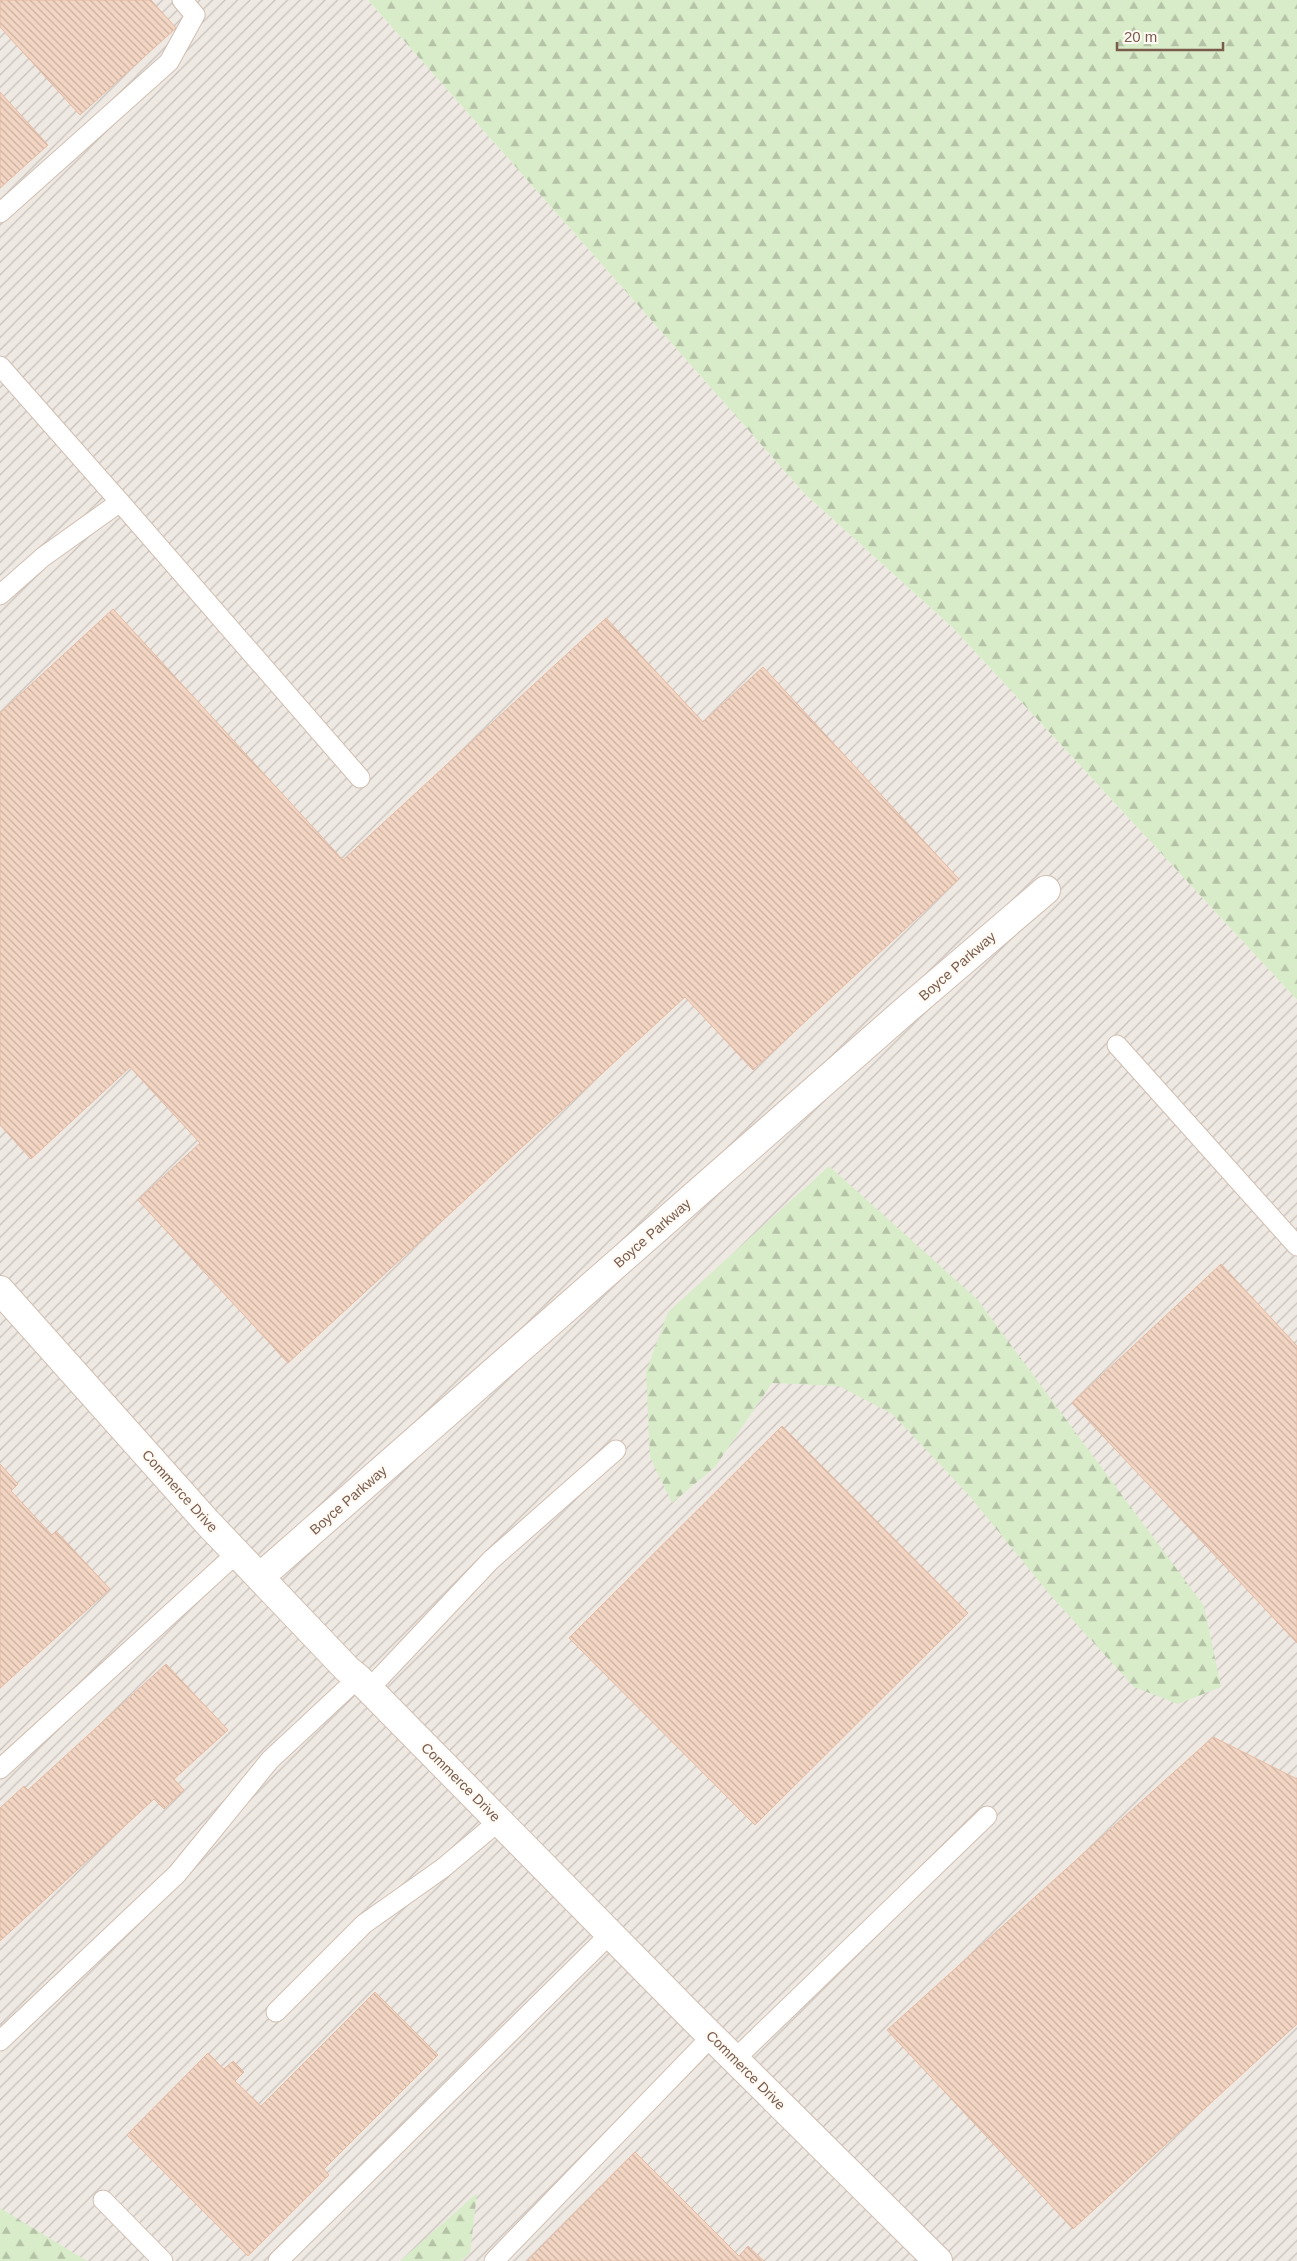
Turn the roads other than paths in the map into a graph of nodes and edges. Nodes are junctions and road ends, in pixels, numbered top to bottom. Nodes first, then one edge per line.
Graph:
1 (182, 0) edge
2 (0, 213) edge
3 (0, 366) edge
4 (120, 502) junction
5 (0, 595) edge
6 (360, 778) dead end
7 (1046, 890) dead end
8 (1117, 1045) dead end
9 (1297, 1246) edge
10 (0, 1290) edge
11 (616, 1450) dead end
12 (237, 1553) junction
13 (260, 1577) junction
14 (364, 1683) junction
15 (0, 1769) edge
16 (987, 1816) dead end
17 (499, 1821) junction
18 (610, 1934) junction
19 (276, 2012) dead end
20 (712, 2036) junction
21 (0, 2041) edge
22 (735, 2059) junction
23 (104, 2200) dead end
24 (163, 2261) edge
25 (278, 2261) edge
26 (494, 2261) edge
27 (938, 2261) edge

1 - 2 lane
3 - 4 lane
4 - 5 lane
4 - 6 lane
7 - 13 street, Boyce Parkway
8 - 9 lane
10 - 12 street, Commerce Drive
11 - 14 lane
12 - 13 street, Commerce Drive
12 - 15 lane
13 - 14 street, Commerce Drive
14 - 17 street, Commerce Drive
14 - 21 lane
16 - 22 lane
17 - 18 street, Commerce Drive
17 - 19 lane
18 - 20 street, Commerce Drive
18 - 25 lane
20 - 22 street, Commerce Drive
20 - 26 lane
22 - 27 street, Commerce Drive
23 - 24 lane

